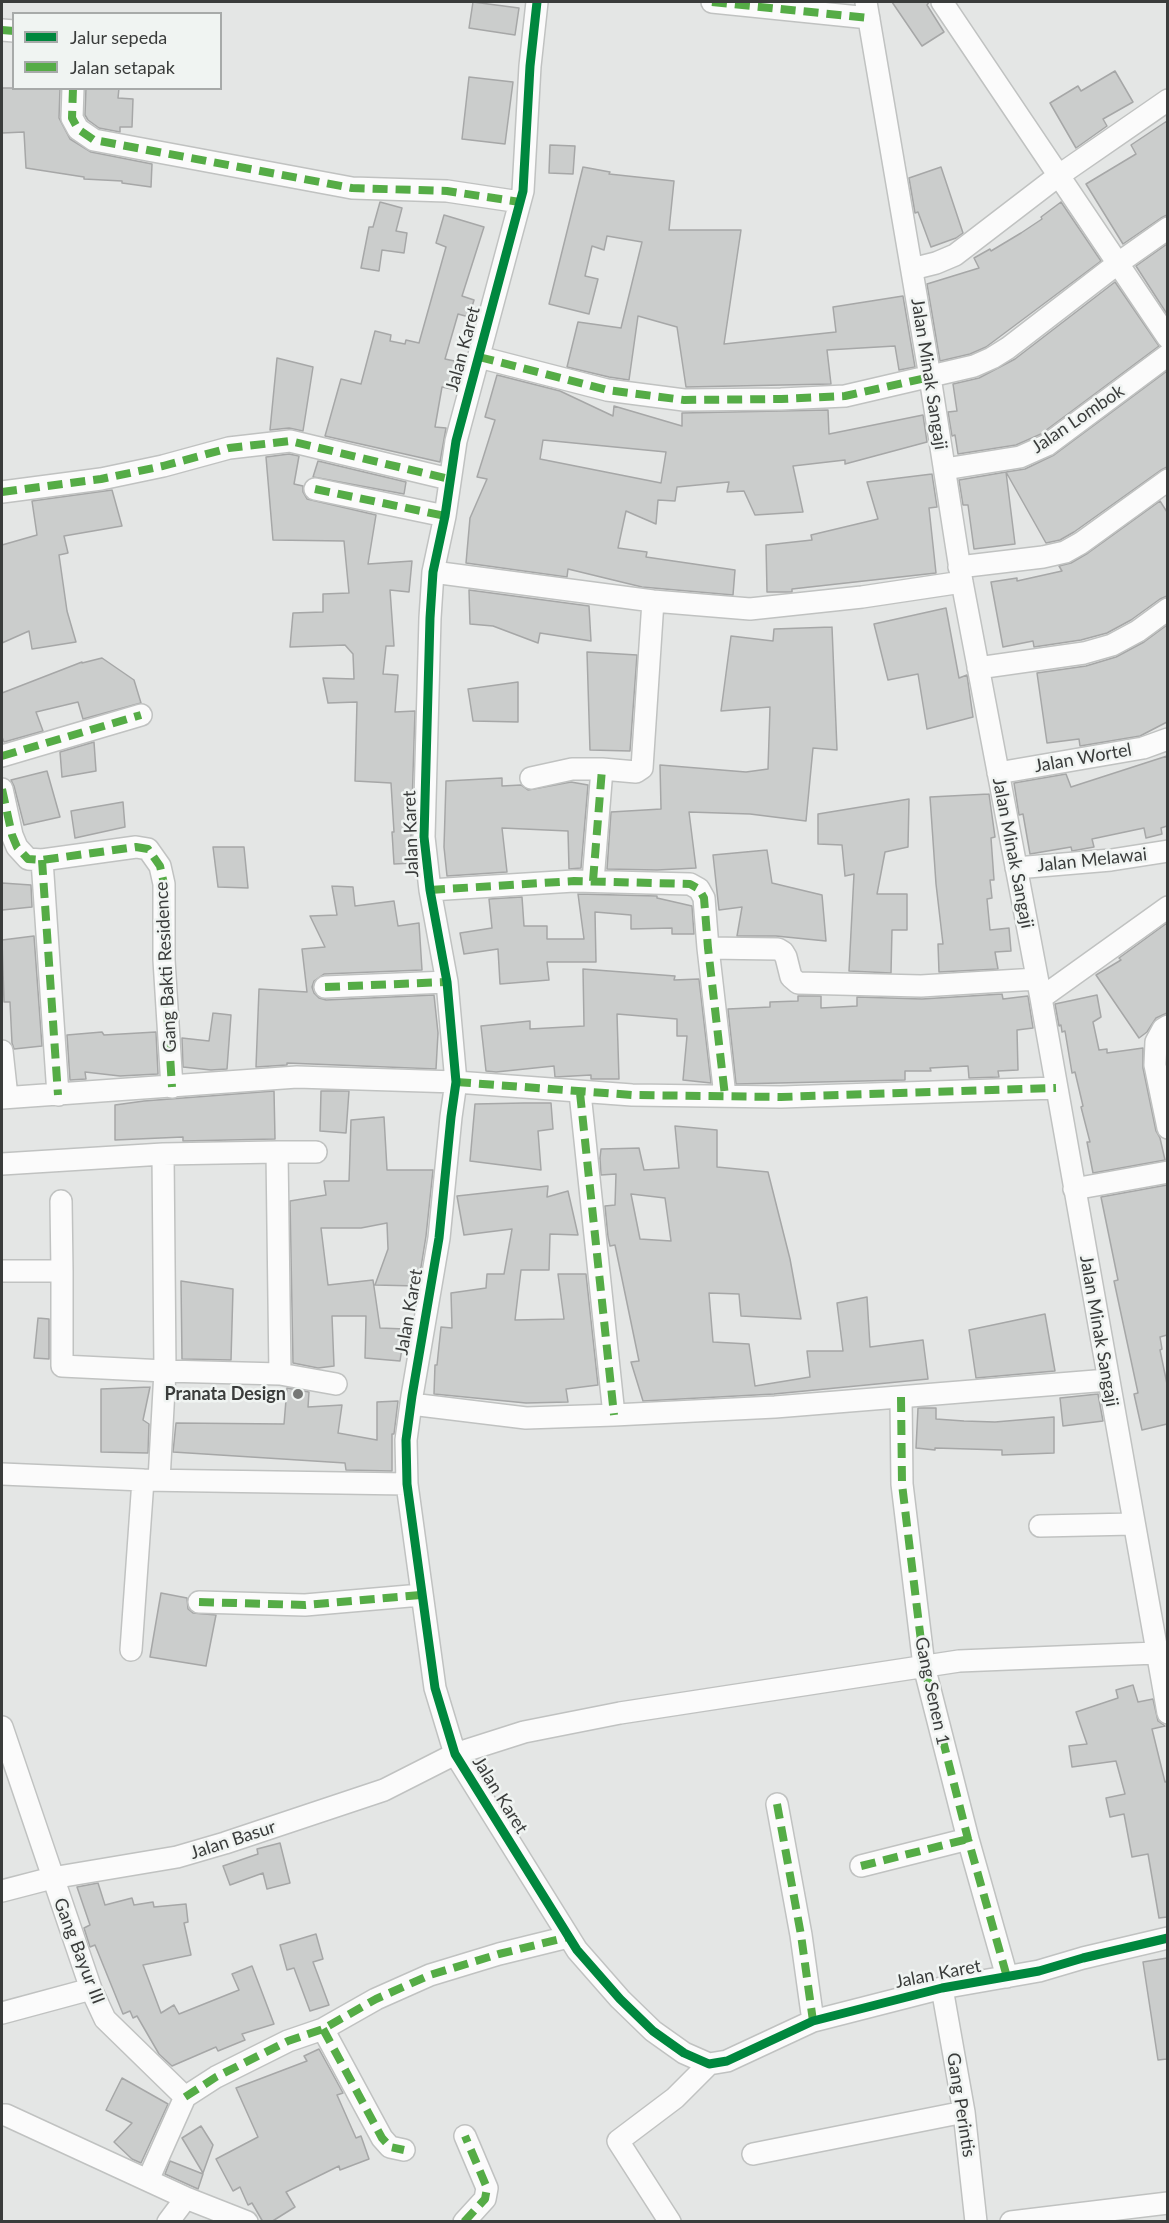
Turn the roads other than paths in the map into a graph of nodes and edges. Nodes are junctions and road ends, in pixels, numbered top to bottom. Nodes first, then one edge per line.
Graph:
1 (537, 2) edge
2 (712, 2) edge
3 (942, 2) edge
4 (868, 10) edge
5 (73, 90) edge
6 (1167, 100) edge
7 (1058, 176) junction
8 (520, 202) junction
9 (1167, 228) edge
10 (1117, 264) junction
11 (912, 269) junction
12 (1167, 338) edge
13 (1167, 355) edge
14 (479, 357) junction
15 (930, 377) junction
16 (945, 469) junction
17 (449, 479) junction
18 (1167, 480) edge
19 (315, 489) dead end
20 (2, 492) edge
21 (445, 516) junction
22 (433, 572) junction
23 (961, 574) junction
24 (652, 600) junction
25 (1167, 609) edge
26 (978, 668) junction
27 (141, 715) dead end
28 (1167, 739) edge
29 (2, 756) edge
30 (603, 769) junction
31 (998, 773) junction
32 (531, 778) dead end
33 (2, 789) edge
34 (1167, 851) edge
35 (42, 860) junction
36 (1016, 868) junction
37 (593, 881) junction
38 (430, 890) junction
39 (1167, 907) edge
40 (708, 948) junction
41 (447, 982) junction
42 (325, 987) dead end
43 (1039, 988) junction
44 (1167, 1026) edge
45 (2, 1051) edge
46 (456, 1082) junction
47 (172, 1087) junction
48 (1056, 1088) junction
49 (580, 1093) junction
50 (58, 1095) junction
51 (725, 1096) junction
52 (4, 1098) edge
53 (1167, 1128) edge
54 (277, 1152) junction
55 (316, 1152) dead end
56 (164, 1154) junction
57 (2, 1164) edge
58 (1167, 1172) edge
59 (1074, 1189) junction
60 (62, 1201) dead end
61 (2, 1271) edge
62 (63, 1271) junction
63 (165, 1371) junction
64 (280, 1374) junction
65 (1108, 1380) junction
66 (336, 1384) dead end
67 (902, 1397) junction
68 (411, 1404) junction
69 (614, 1416) junction
70 (2, 1474) edge
71 (151, 1480) junction
72 (406, 1484) junction
73 (1133, 1524) junction
74 (1040, 1526) dead end
75 (421, 1595) junction
76 (199, 1602) dead end
77 (132, 1650) dead end
78 (1161, 1665) edge
79 (924, 1666) junction
80 (1167, 1706) edge
81 (2, 1727) edge
82 (455, 1754) junction
83 (777, 1804) dead end
84 (968, 1839) junction
85 (861, 1866) dead end
86 (52, 1878) junction
87 (2, 1892) edge
88 (568, 1937) junction
89 (1167, 1938) edge
90 (1007, 1977) junction
91 (942, 1988) junction
92 (91, 1989) junction
93 (2, 2013) edge
94 (813, 2021) junction
95 (323, 2030) junction
96 (709, 2064) junction
97 (185, 2097) junction
98 (964, 2112) junction
99 (2, 2115) edge
100 (465, 2136) dead end
101 (405, 2150) dead end
102 (753, 2154) dead end
103 (148, 2180) junction
104 (186, 2198) junction
105 (1167, 2203) edge
106 (168, 2222) edge
107 (247, 2222) edge
108 (464, 2222) edge
109 (670, 2222) edge
110 (976, 2222) edge
111 (1011, 2222) edge

1 - 8 street, Jalan Karet
2 - 4 street
3 - 7 street
4 - 11 street, Jalan Minak Sangaji
5 - 8 street
6 - 7 street
7 - 10 street
7 - 11 street
8 - 14 street, Jalan Karet
9 - 10 street
10 - 12 street
10 - 15 street
11 - 15 street, Jalan Minak Sangaji
13 - 16 street, Jalan Lombok
14 - 15 street
14 - 17 street, Jalan Karet
15 - 16 street, Jalan Minak Sangaji
16 - 23 street, Jalan Minak Sangaji
17 - 20 street
17 - 21 street, Jalan Karet
18 - 23 street
19 - 21 street
21 - 22 street, Jalan Karet
22 - 24 street
22 - 38 street, Jalan Karet
23 - 24 street
23 - 26 street, Jalan Minak Sangaji
24 - 30 street
25 - 26 street
26 - 31 street, Jalan Minak Sangaji
27 - 29 street
28 - 31 street, Jalan Wortel
30 - 32 street
30 - 37 street
31 - 36 street, Jalan Minak Sangaji
33 - 35 street
34 - 36 street, Jalan Melawai
35 - 47 street, Gang Bakti Residence
35 - 50 street
36 - 43 street, Jalan Minak Sangaji
37 - 38 street
37 - 40 street
38 - 41 street, Jalan Karet
39 - 43 street
40 - 43 street
40 - 51 street
41 - 42 street
41 - 46 street, Jalan Karet
43 - 48 street, Jalan Minak Sangaji
44 - 53 street
45 - 52 street
46 - 47 street
46 - 49 street
46 - 68 street, Jalan Karet
47 - 50 street
48 - 51 street
48 - 59 street, Jalan Minak Sangaji
49 - 51 street
49 - 69 street
50 - 52 street
54 - 55 street
54 - 56 street
54 - 64 street
56 - 57 street
56 - 63 street
58 - 59 street
59 - 65 street, Jalan Minak Sangaji
60 - 62 street
61 - 62 street
62 - 63 street
63 - 64 street
63 - 71 street
64 - 66 street
65 - 67 street
65 - 73 street, Jalan Minak Sangaji
67 - 69 street
67 - 79 street, Gang Senen 1
68 - 69 street
68 - 72 street, Jalan Karet
70 - 71 street
71 - 72 street
71 - 77 street
72 - 75 street, Jalan Karet
73 - 74 street
73 - 78 street, Jalan Minak Sangaji
75 - 76 street
75 - 82 street, Jalan Karet
78 - 79 street, Jalan Basur
78 - 80 street, Jalan Minak Sangaji
79 - 82 street, Jalan Basur
79 - 84 street, Gang Senen 1
81 - 86 street, Gang Bayur III
82 - 86 street, Jalan Basur
82 - 88 street, Jalan Karet
83 - 94 street
84 - 85 street
84 - 90 street, Gang Senen 1
86 - 87 street, Jalan Basur
86 - 92 street, Gang Bayur III
88 - 95 street
88 - 96 street, Jalan Karet
89 - 90 street, Jalan Karet
90 - 91 street, Jalan Karet
91 - 94 street, Jalan Karet
91 - 98 street, Gang Perintis
92 - 93 street
92 - 97 street, Gang Bayur III
94 - 96 street, Jalan Karet
95 - 97 street
95 - 101 street
96 - 109 street
97 - 103 street
98 - 102 street
98 - 110 street, Gang Perintis
99 - 103 street
100 - 108 street
103 - 104 street
104 - 106 street
104 - 107 street
105 - 111 street

